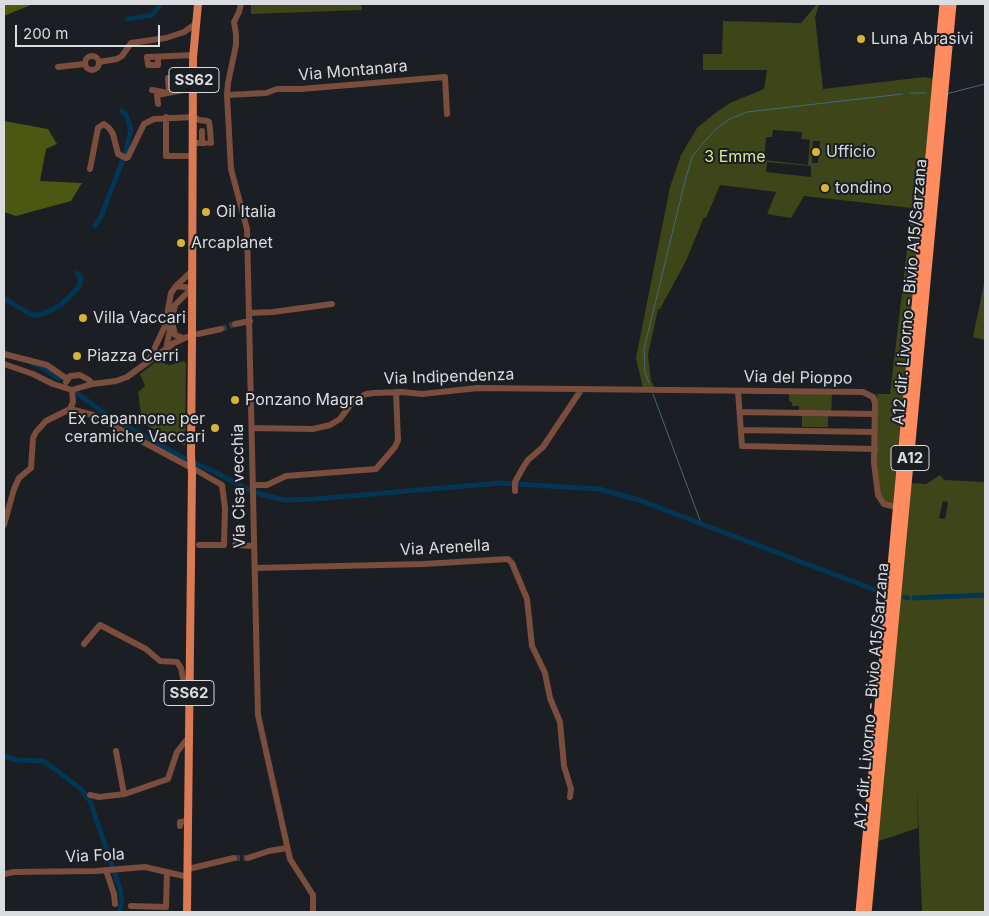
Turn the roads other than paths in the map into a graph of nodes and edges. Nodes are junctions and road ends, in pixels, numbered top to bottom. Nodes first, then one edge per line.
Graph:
1 (198, 4) edge
2 (241, 4) edge
3 (944, 4) edge
4 (952, 4) edge
5 (197, 23) junction
6 (194, 55) junction
7 (158, 57) dead end
8 (99, 62) junction
9 (84, 64) junction
10 (58, 67) dead end
11 (168, 78) dead end
12 (194, 88) junction
13 (152, 90) dead end
14 (168, 92) junction
15 (227, 95) junction
16 (158, 104) dead end
17 (447, 114) dead end
18 (166, 118) junction
19 (205, 124) junction
20 (193, 143) junction
21 (193, 156) junction
22 (90, 169) dead end
23 (192, 271) junction
24 (176, 286) junction
25 (192, 288) junction
26 (181, 299) junction
27 (192, 304) junction
28 (332, 304) dead end
29 (249, 313) junction
30 (171, 320) junction
31 (250, 322) junction
32 (235, 324) tunnel mouth
33 (221, 329) tunnel mouth
34 (198, 334) dead end
35 (187, 339) junction
36 (158, 340) junction
37 (166, 349) junction
38 (4, 354) edge
39 (147, 363) junction
40 (4, 364) edge
41 (67, 380) junction
42 (92, 384) junction
43 (64, 388) junction
44 (72, 390) junction
45 (581, 390) junction
46 (599, 390) joint
47 (738, 391) junction
48 (396, 392) junction
49 (70, 409) junction
50 (740, 412) junction
51 (875, 414) junction
52 (252, 428) junction
53 (741, 430) junction
54 (875, 432) junction
55 (874, 449) junction
56 (188, 466) dead end
57 (194, 472) junction
58 (253, 487) junction
59 (515, 487) dead end
60 (896, 508) dead end
61 (4, 525) edge
62 (199, 545) dead end
63 (235, 545) dead end
64 (254, 546) junction
65 (254, 568) junction
66 (84, 644) dead end
67 (189, 682) junction
68 (188, 738) junction
69 (116, 751) dead end
70 (124, 794) junction
71 (90, 795) dead end
72 (570, 797) dead end
73 (287, 848) junction
74 (234, 858) tunnel mouth
75 (248, 858) tunnel mouth
76 (110, 869) junction
77 (167, 873) junction
78 (188, 873) junction
79 (4, 874) edge
80 (114, 904) dead end
81 (131, 906) dead end
82 (187, 912) edge
83 (313, 912) edge
84 (860, 912) edge
85 (867, 912) edge

1 - 5 main road, SS62
2 - 15 street, Via Cisa vecchia
3 - 84 highway, A12
4 - 85 highway, A12 dir. Livorno - Bivio A15/Sarzana / A12
5 - 6 main road, SS62
5 - 8 street
6 - 7 street
6 - 12 main road, SS62
8 - 9 street
8 - 9 street
9 - 10 street
11 - 14 street
12 - 14 street
12 - 19 main road, SS62
13 - 14 street
14 - 16 street
15 - 17 street, Via Montanara
15 - 29 street, Via Cisa vecchia
18 - 19 street
18 - 21 street
18 - 22 street
19 - 20 main road, SS62
19 - 20 street
20 - 21 main road, SS62
21 - 23 main road, SS62
23 - 24 street
23 - 25 main road, SS62
24 - 25 street
24 - 36 street
25 - 26 street
25 - 27 main road, SS62
26 - 27 street
26 - 30 street
27 - 35 main road, SS62, bridge
28 - 29 street
29 - 31 street, Via Cisa vecchia
30 - 35 street
30 - 37 street
31 - 32 street
31 - 52 street, Via Cisa vecchia
33 - 34 street
35 - 37 street
35 - 57 main road, SS62, bridge
36 - 37 street
36 - 39 street
37 - 39 street
38 - 41 street
39 - 42 street
40 - 43 street
41 - 42 street
41 - 43 street
42 - 44 street
43 - 44 street
44 - 49 street
45 - 46 street, Via Indipendenza
45 - 48 street, Via Indipendenza
45 - 59 street
46 - 47 street, Via del Pioppo
47 - 50 street
47 - 51 street, Via del Pioppo
48 - 52 street, Via Indipendenza
48 - 58 street
49 - 56 street
49 - 61 street
50 - 51 street
50 - 53 street
51 - 54 street, Via del Pioppo
52 - 58 street, Via Cisa vecchia
53 - 54 street
53 - 55 street
54 - 55 street, Via del Pioppo
55 - 60 street, Via del Pioppo
57 - 62 street
57 - 67 main road, SS62
58 - 64 street, Via Cisa vecchia
63 - 64 street
64 - 65 street, Via Cisa vecchia
65 - 72 street, Via Arenella
65 - 73 street, Via Cisa vecchia
66 - 67 street
67 - 68 main road, SS62
68 - 70 street
68 - 78 main road, SS62
69 - 70 street
70 - 71 street
73 - 75 street
73 - 83 street, Via Cisa vecchia
74 - 78 street
76 - 77 street, Via Fola
76 - 79 street, Via Fola
76 - 80 street
77 - 78 street, Via Fola
77 - 81 street
78 - 82 main road, SS62

